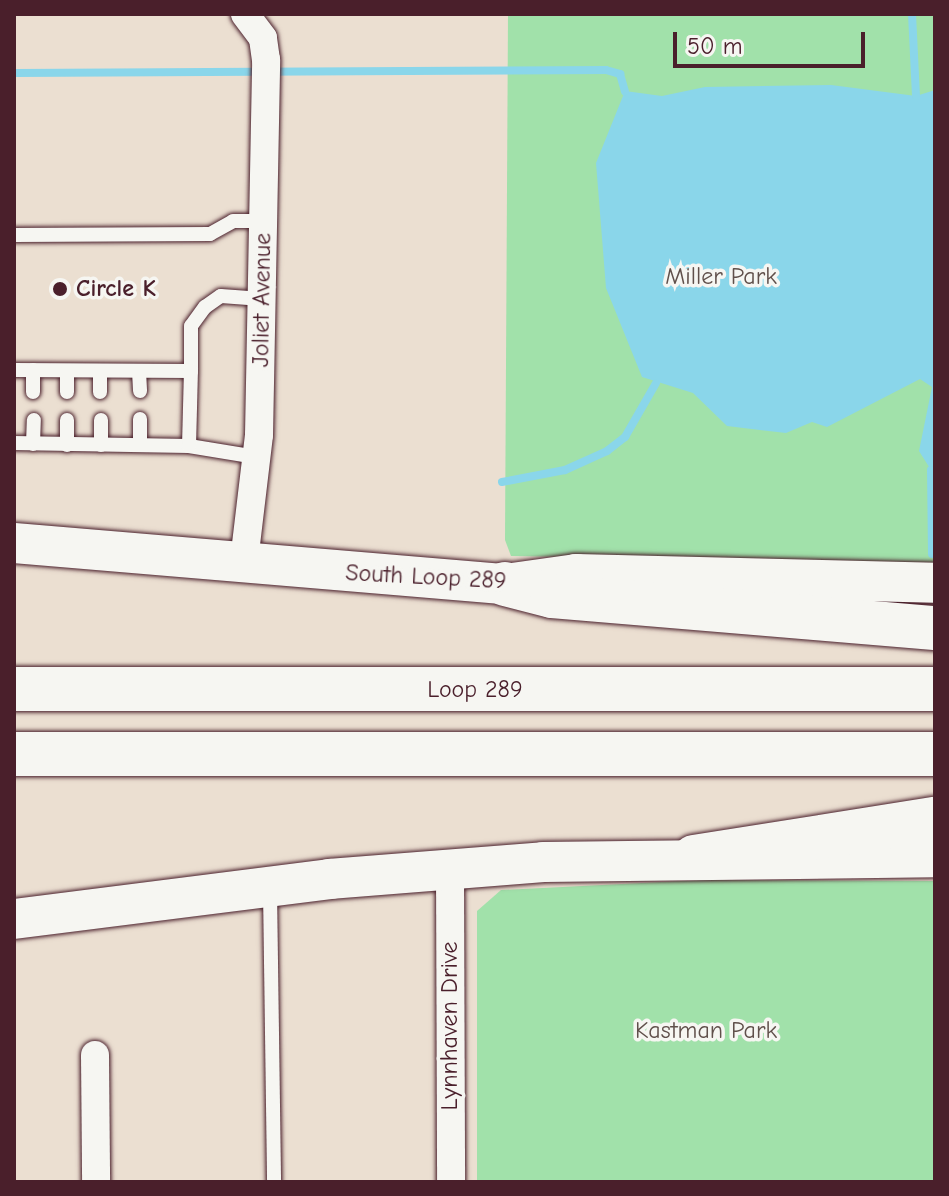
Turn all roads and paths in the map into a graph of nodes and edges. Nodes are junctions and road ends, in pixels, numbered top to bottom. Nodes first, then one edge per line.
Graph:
1 (245, 14) edge
2 (263, 221) junction
3 (14, 235) edge
4 (262, 299) junction
5 (14, 370) edge
6 (33, 370) junction
7 (67, 371) junction
8 (100, 371) junction
9 (139, 371) junction
10 (191, 371) junction
11 (140, 391) dead end
12 (33, 392) dead end
13 (67, 392) dead end
14 (100, 392) dead end
15 (140, 419) dead end
16 (34, 420) dead end
17 (67, 420) dead end
18 (101, 420) dead end
19 (14, 443) edge
20 (33, 444) junction
21 (67, 445) junction
22 (101, 445) junction
23 (140, 445) junction
24 (189, 446) junction
25 (256, 457) junction
26 (14, 543) edge
27 (244, 561) junction
28 (935, 583) edge
29 (505, 584) junction
30 (935, 628) edge
31 (14, 689) edge
32 (935, 689) edge
33 (14, 754) edge
34 (935, 754) edge
35 (935, 819) edge
36 (694, 857) junction
37 (935, 857) edge
38 (450, 869) junction
39 (270, 887) junction
40 (16, 920) edge
41 (95, 1055) dead end
42 (96, 1182) edge
43 (274, 1182) edge
44 (451, 1182) edge

1 - 2 street, Joliet Avenue
2 - 3 lane
2 - 4 street, Joliet Avenue
4 - 10 lane
4 - 25 street, Joliet Avenue
5 - 6 lane
6 - 7 lane
6 - 12 lane
7 - 8 lane
7 - 13 lane
8 - 9 lane
8 - 14 lane
9 - 10 lane
9 - 11 lane
10 - 24 lane
15 - 23 lane
16 - 20 lane
17 - 21 lane
18 - 22 lane
19 - 20 lane
20 - 21 lane
21 - 22 lane
22 - 23 lane
23 - 24 lane
24 - 25 lane
25 - 27 street, Joliet Avenue
26 - 27 main road, South Loop 289
27 - 29 main road, South Loop 289
28 - 29 main road, South Loop 289
29 - 30 highway
31 - 32 highway, Loop 289
33 - 34 highway
35 - 36 highway
36 - 37 main road
36 - 38 main road
38 - 39 main road
38 - 44 street, Lynnhaven Drive
39 - 40 main road
39 - 43 lane
41 - 42 street

